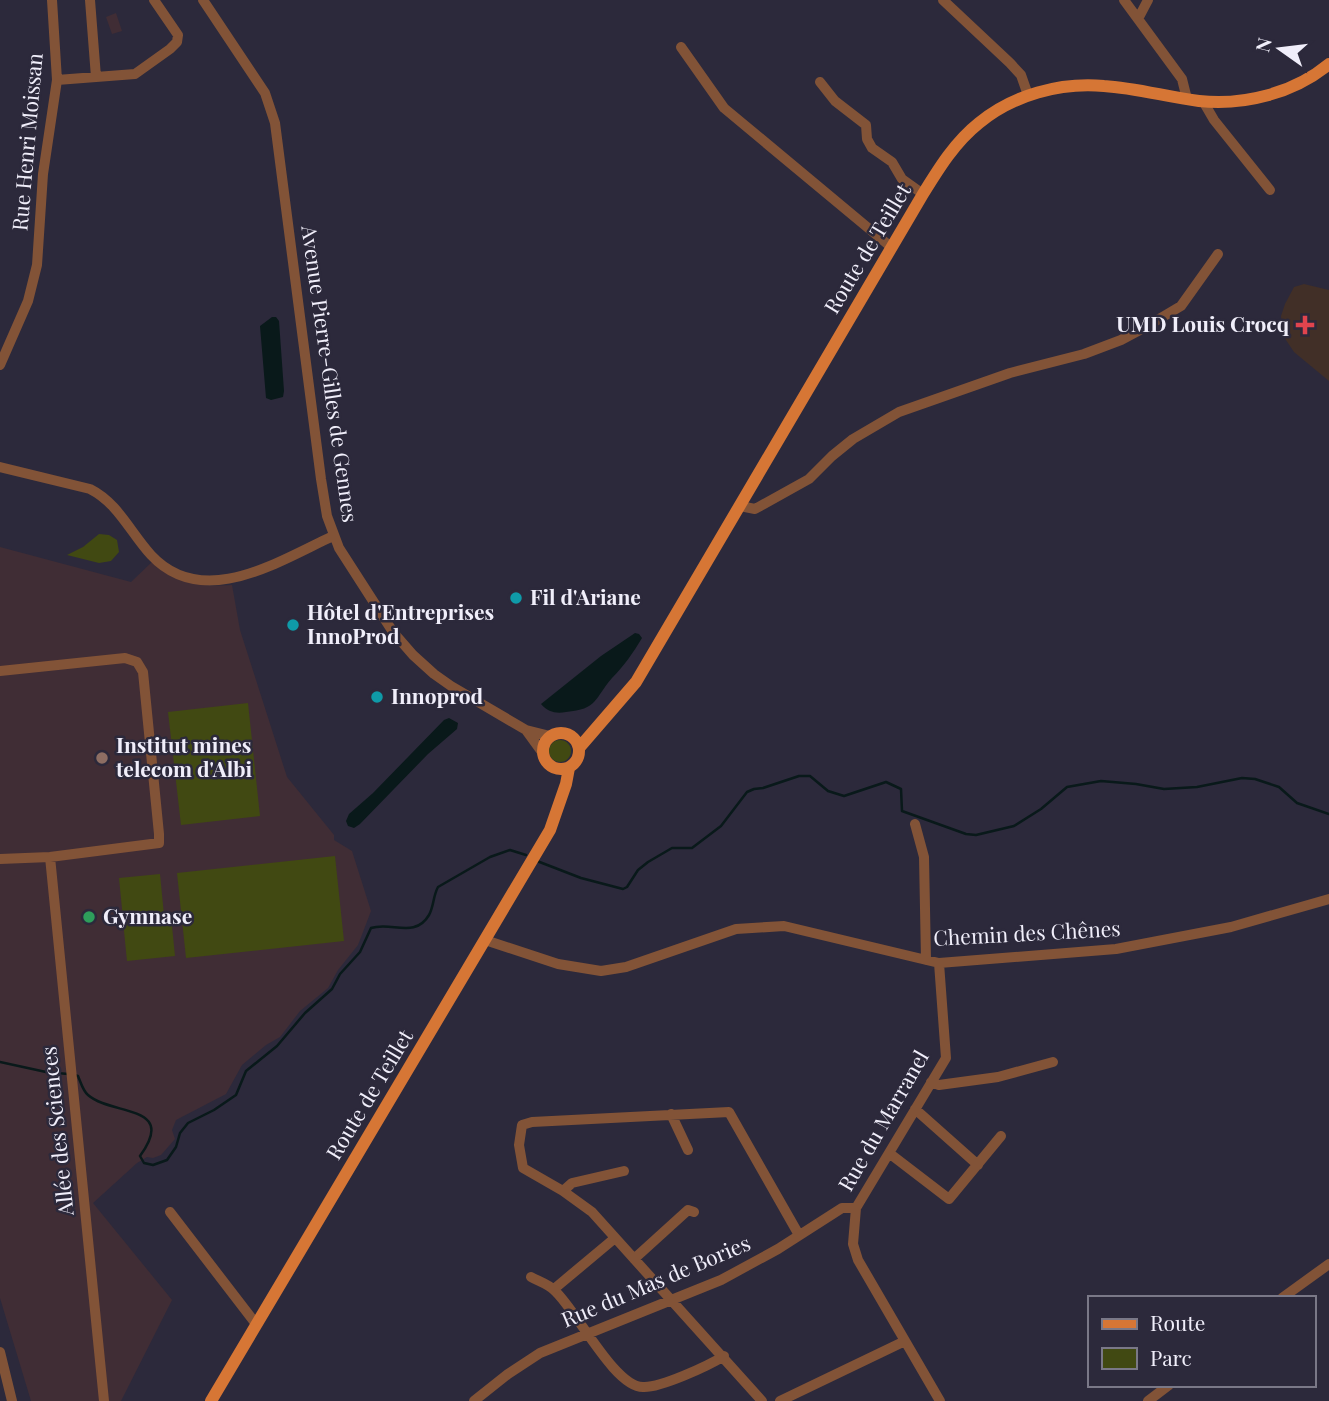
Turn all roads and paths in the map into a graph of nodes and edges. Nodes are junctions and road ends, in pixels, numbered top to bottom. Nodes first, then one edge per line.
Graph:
1 (52, 0) edge
2 (90, 0) edge
3 (154, 0) edge
4 (203, 0) edge
5 (943, 0) edge
6 (1124, 0) edge
7 (1148, 0) edge
8 (1138, 19) junction
9 (681, 47) dead end
10 (1329, 64) edge
11 (96, 77) junction
12 (57, 80) junction
13 (820, 82) dead end
14 (1028, 95) junction
15 (1187, 99) junction
16 (1203, 101) junction
17 (1270, 190) dead end
18 (923, 194) junction
19 (891, 247) junction
20 (1218, 254) dead end
21 (0, 365) edge
22 (0, 467) edge
23 (740, 506) junction
24 (333, 536) junction
25 (0, 671) edge
26 (608, 716) junction
27 (526, 730) junction
28 (569, 735) junction
29 (550, 736) junction
30 (579, 748) junction
31 (542, 752) junction
32 (551, 767) junction
33 (569, 768) junction
34 (559, 807) junction
35 (915, 824) dead end
36 (50, 857) junction
37 (0, 859) edge
38 (1329, 899) edge
39 (485, 940) junction
40 (926, 960) junction
41 (939, 963) junction
42 (1053, 1062) dead end
43 (931, 1082) junction
44 (915, 1109) junction
45 (671, 1114) junction
46 (1001, 1136) dead end
47 (688, 1150) dead end
48 (889, 1153) junction
49 (978, 1165) junction
50 (624, 1171) dead end
51 (564, 1191) junction
52 (856, 1208) junction
53 (170, 1212) dead end
54 (694, 1212) dead end
55 (799, 1235) junction
56 (615, 1238) junction
57 (634, 1259) junction
58 (1329, 1264) edge
59 (531, 1277) dead end
60 (554, 1289) junction
61 (1285, 1296) edge
62 (670, 1301) junction
63 (256, 1324) junction
64 (587, 1333) junction
65 (905, 1341) junction
66 (0, 1352) edge
67 (724, 1356) junction
68 (1166, 1387) edge
69 (11, 1400) edge
70 (104, 1401) edge
71 (211, 1401) edge
72 (474, 1401) edge
73 (762, 1401) edge
74 (780, 1401) edge
75 (940, 1401) edge
76 (1148, 1401) edge

1 - 12 street, Rue Henri Moissan
2 - 11 street
3 - 11 street
4 - 24 street, Avenue Pierre-Gilles de Gennes
5 - 14 street
6 - 8 street
7 - 8 street
8 - 15 street
9 - 19 street
10 - 16 main road, Route de Teillet
11 - 12 street
12 - 21 street, Rue Henri Moissan
13 - 18 street
14 - 15 main road, Route de Teillet
14 - 18 main road, Route de Teillet
15 - 16 main road, Route de Teillet
16 - 17 street
18 - 19 main road, Route de Teillet
19 - 23 main road, Route de Teillet
20 - 23 street
22 - 24 street
23 - 26 main road, Route de Teillet
24 - 27 street, Avenue Pierre-Gilles de Gennes
25 - 36 street
26 - 28 main road, Route de Teillet
26 - 30 main road, Route de Teillet
27 - 29 street, Avenue Pierre-Gilles de Gennes
27 - 31 street, Avenue Pierre-Gilles de Gennes
28 - 29 main road
28 - 30 main road
29 - 31 main road
30 - 33 main road
31 - 32 main road
32 - 33 main road
32 - 34 main road
33 - 34 main road, Route de Teillet
34 - 39 main road, Route de Teillet
35 - 40 street
36 - 37 street
36 - 70 street, Allée des Sciences
38 - 41 street, Chemin des Chênes
39 - 40 street, Chemin des Chênes
39 - 63 main road, Route de Teillet
40 - 41 street, Chemin des Chênes
41 - 43 street, Rue du Marranel
42 - 43 street
43 - 44 street, Rue du Marranel
44 - 48 street, Rue du Marranel
44 - 49 street
45 - 47 street
45 - 51 street
45 - 55 street
46 - 49 street
48 - 49 street
48 - 52 street, Rue du Marranel
50 - 51 street
51 - 56 street
52 - 55 street, Rue du Mas de Bories
52 - 65 street, Rue du Marranel
53 - 63 street
54 - 57 street
55 - 62 street, Rue du Mas de Bories
56 - 57 street
56 - 60 street
57 - 62 street
58 - 61 street
59 - 60 street
60 - 64 street
62 - 64 street, Rue du Mas de Bories
62 - 67 street
63 - 71 main road, Route de Teillet
64 - 67 street
64 - 72 street, Rue du Mas de Bories
65 - 74 street
65 - 75 street, Rue du Marranel
66 - 69 street
67 - 73 street
68 - 76 street

